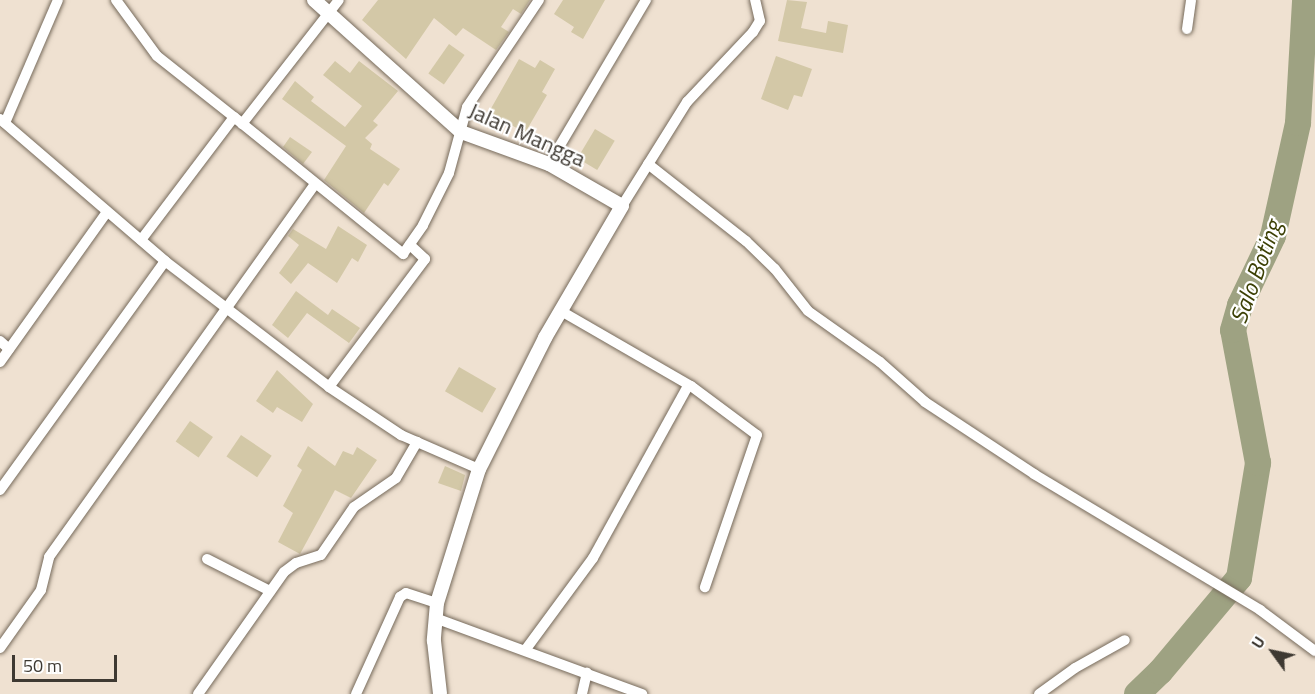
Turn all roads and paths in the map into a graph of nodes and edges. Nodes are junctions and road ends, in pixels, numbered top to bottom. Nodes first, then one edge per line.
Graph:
1 (58, 0) edge
2 (116, 0) edge
3 (314, 0) edge
4 (339, 0) edge
5 (538, 0) edge
6 (646, 0) edge
7 (755, 0) edge
8 (1191, 0) edge
9 (330, 12) junction
10 (1186, 29) dead end
11 (3, 121) edge
12 (238, 121) junction
13 (460, 132) junction
14 (549, 164) junction
15 (648, 164) junction
16 (314, 186) junction
17 (622, 206) junction
18 (107, 212) junction
19 (141, 240) junction
20 (411, 245) junction
21 (165, 261) junction
22 (226, 310) junction
23 (561, 311) junction
24 (0, 341) edge
25 (9, 349) junction
26 (0, 362) edge
27 (688, 386) junction
28 (329, 387) junction
29 (417, 442) junction
30 (480, 469) junction
31 (0, 490) edge
32 (207, 560) dead end
33 (705, 587) dead end
34 (270, 591) junction
35 (437, 603) junction
36 (435, 618) junction
37 (1125, 640) dead end
38 (0, 648) edge
39 (526, 649) junction
40 (1315, 651) edge
41 (586, 673) junction
42 (620, 690) edge
43 (198, 694) edge
44 (356, 694) edge
45 (440, 694) edge
46 (582, 694) edge
47 (642, 694) edge
48 (1039, 694) edge

1 - 11 street
2 - 12 street
3 - 9 street, Jalan Mangga
4 - 9 street
5 - 13 street
6 - 14 street
7 - 15 street
8 - 10 street
9 - 12 street
9 - 13 street, Jalan Mangga
11 - 18 street
12 - 16 street
12 - 19 street
13 - 14 street, Jalan Mangga
13 - 20 street
14 - 17 street, Jalan Mangga
15 - 17 street
15 - 40 street
16 - 20 street
16 - 22 street
17 - 23 street
18 - 19 street
18 - 25 street
19 - 21 street
20 - 28 street
21 - 22 street
21 - 31 street
22 - 28 street
22 - 38 street
23 - 27 street
23 - 30 street
24 - 25 street
25 - 26 street
27 - 33 street
27 - 39 street
28 - 29 street
29 - 30 street
29 - 34 street
30 - 35 street
32 - 34 street
34 - 43 street
35 - 36 street
35 - 44 street
36 - 39 street
36 - 45 street
37 - 48 street
39 - 41 street
41 - 42 street
41 - 46 street
42 - 47 street

